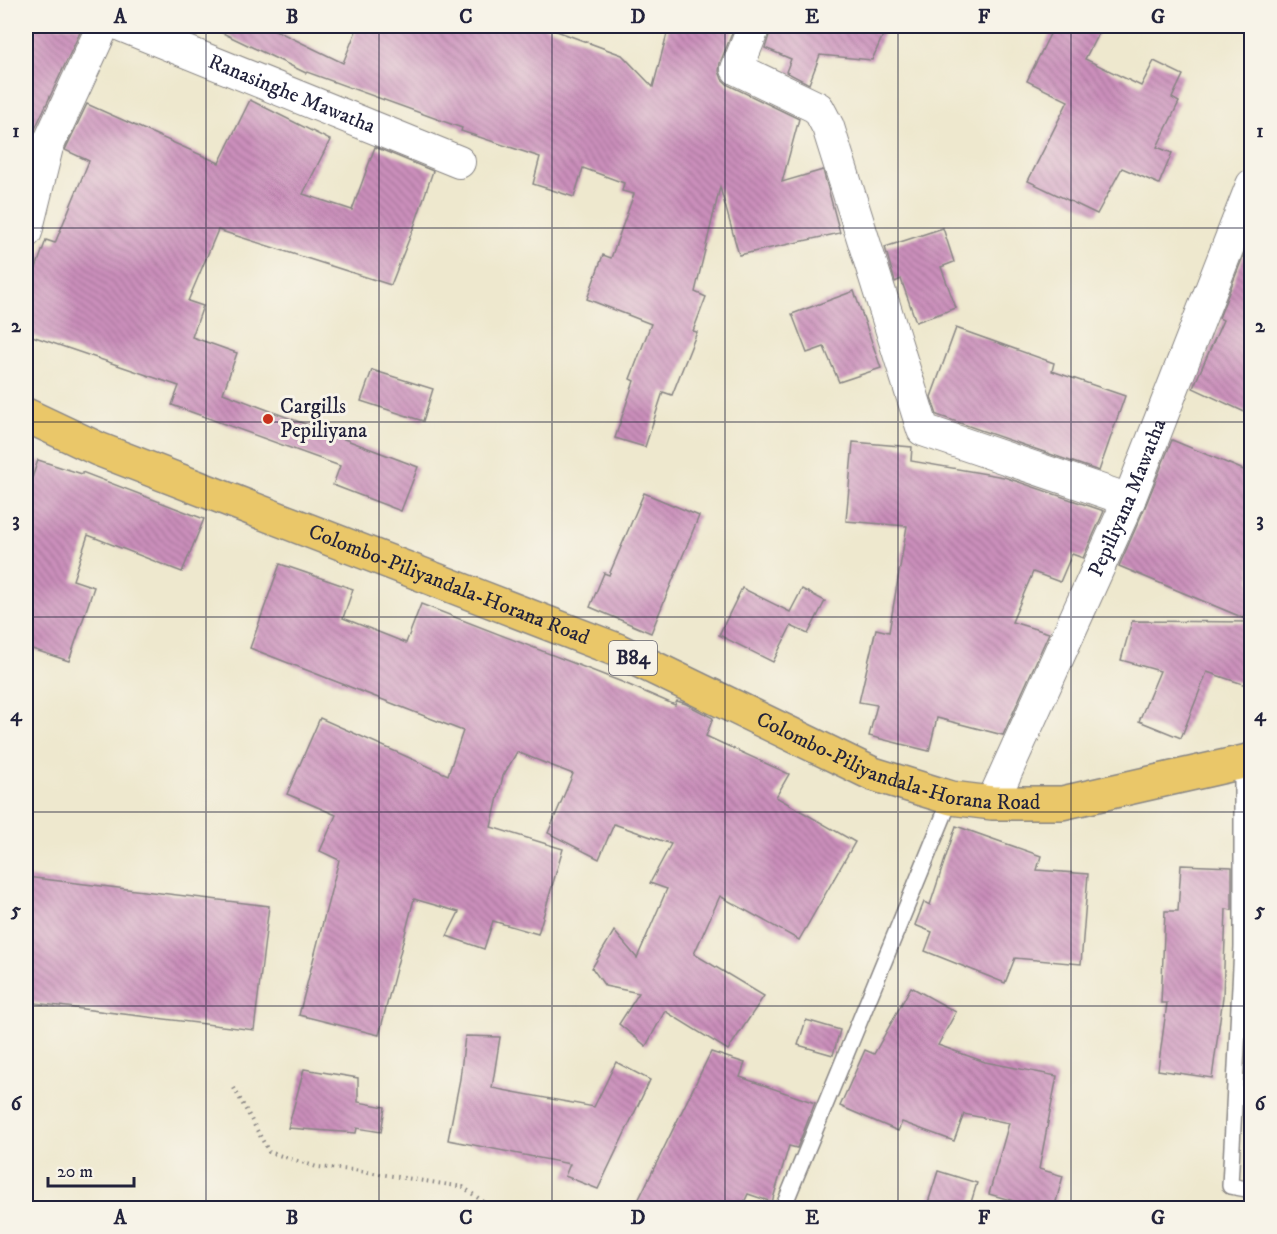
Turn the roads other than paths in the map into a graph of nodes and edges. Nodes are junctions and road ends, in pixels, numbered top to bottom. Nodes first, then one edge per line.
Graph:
1 (103, 26) edge
2 (123, 26) edge
3 (754, 26) edge
4 (459, 162) dead end
5 (1251, 185) edge
6 (26, 232) edge
7 (26, 415) edge
8 (1129, 500) junction
9 (1246, 761) edge
10 (951, 798) junction
11 (992, 803) junction
12 (1251, 1190) edge
13 (783, 1209) edge

1 - 6 street
2 - 4 street, Ranasinghe Mawatha
3 - 8 street
5 - 8 street, Pepiliyana Mawatha
7 - 10 main road, Colombo-Piliyandala-Horana Road / B84
8 - 11 street, Pepiliyana Mawatha
9 - 11 main road, Colombo-Piliyandala-Horana Road / B84
9 - 12 lane
10 - 11 main road, Colombo-Piliyandala-Horana Road / B84
10 - 13 lane

